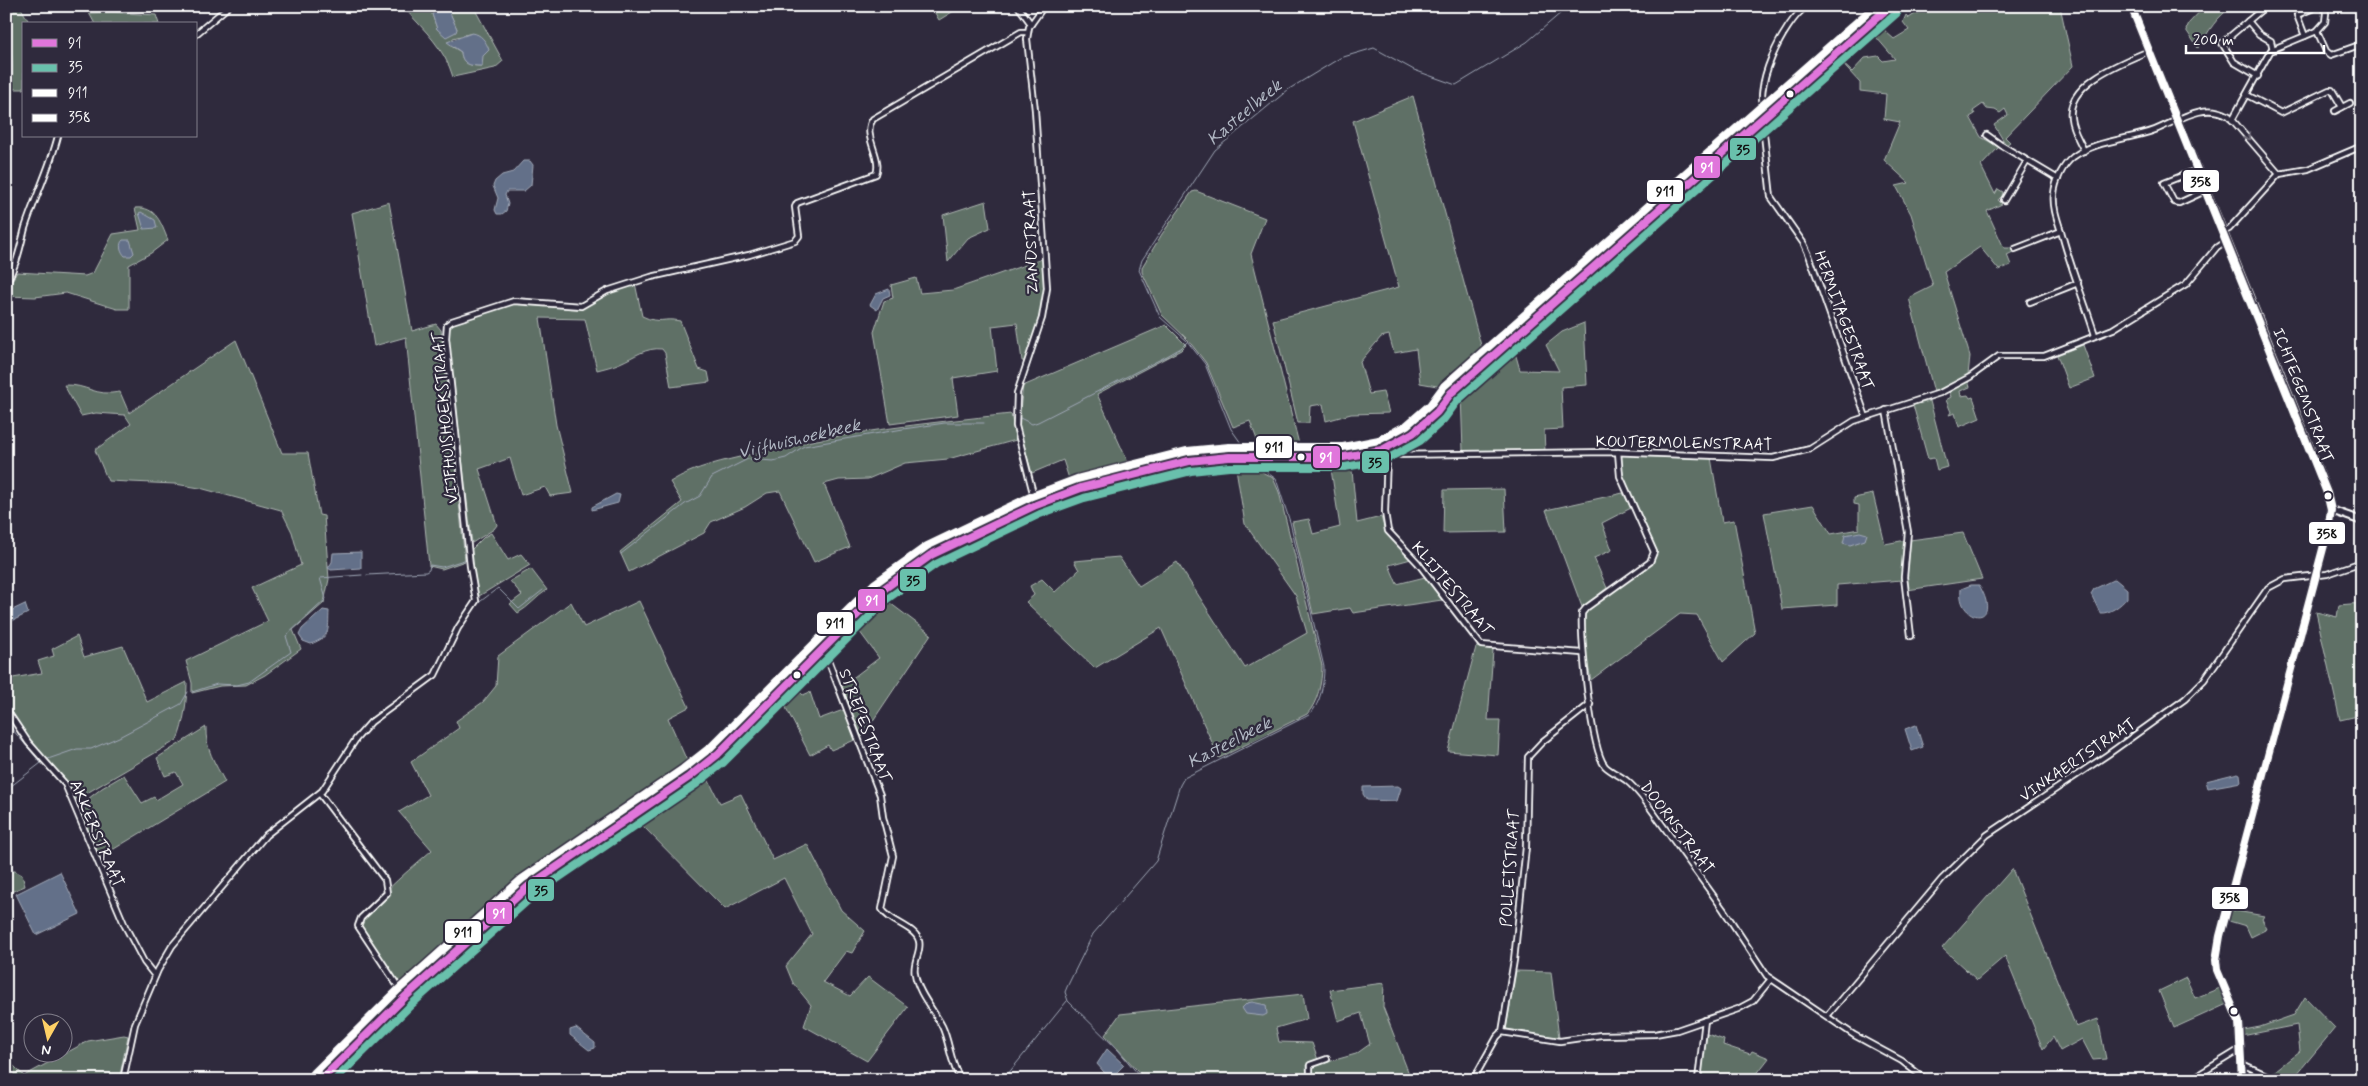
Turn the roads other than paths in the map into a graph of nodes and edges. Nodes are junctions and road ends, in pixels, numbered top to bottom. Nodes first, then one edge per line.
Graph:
1 (229, 6) edge
2 (1018, 6) edge
3 (1044, 6) edge
4 (1807, 6) edge
5 (1890, 6) edge
6 (2131, 6) edge
7 (2266, 6) edge
8 (2318, 6) edge
9 (2324, 6) edge
10 (2248, 21) junction
11 (1031, 24) junction
12 (2317, 31) junction
13 (198, 32) edge
14 (1027, 32) junction
15 (2305, 36) junction
16 (2360, 44) edge
17 (2273, 50) junction
18 (2149, 51) junction
19 (2362, 53) edge
20 (2258, 76) junction
21 (2247, 95) junction
22 (2350, 103) dead end
23 (2342, 107) junction
24 (2335, 110) dead end
25 (1767, 116) junction
26 (2176, 119) junction
27 (2232, 120) junction
28 (1761, 122) junction
29 (1987, 134) dead end
30 (58, 138) edge
31 (2362, 146) edge
32 (2084, 151) junction
33 (2027, 161) junction
34 (2197, 170) junction
35 (2279, 174) junction
36 (2058, 179) junction
37 (2205, 191) junction
38 (2004, 200) dead end
39 (2060, 231) junction
40 (2223, 232) junction
41 (2226, 241) junction
42 (2015, 248) dead end
43 (6, 283) edge
44 (2078, 283) junction
45 (2030, 302) dead end
46 (2095, 335) junction
47 (1886, 410) junction
48 (1866, 416) junction
49 (1384, 452) junction
50 (1618, 452) junction
51 (1036, 505) junction
52 (2332, 510) junction
53 (2362, 521) edge
54 (2362, 562) edge
55 (2316, 576) junction
56 (1911, 636) dead end
57 (823, 647) junction
58 (1582, 653) junction
59 (1590, 704) junction
60 (6, 709) edge
61 (320, 794) junction
62 (155, 976) junction
63 (1771, 979) junction
64 (406, 997) junction
65 (1827, 1016) junction
66 (1705, 1020) junction
67 (1502, 1032) junction
68 (2239, 1050) junction
69 (1327, 1059) dead end
70 (2240, 1063) junction
71 (2362, 1070) edge
72 (123, 1080) edge
73 (321, 1080) edge
74 (962, 1080) edge
75 (1310, 1080) edge
76 (1473, 1080) edge
77 (1698, 1080) edge
78 (1926, 1080) edge
79 (2190, 1080) edge
80 (2242, 1080) edge
81 (2277, 1080) edge
82 (2355, 1080) edge

1 - 13 street
2 - 11 street
3 - 11 street
4 - 25 street
5 - 25 street
6 - 18 street, ICHTEGEMSTRAAT
7 - 10 street
8 - 15 street
9 - 12 street
10 - 17 street
10 - 20 street
11 - 14 street
12 - 15 street
12 - 16 street
14 - 51 street, ZANDSTRAAT
14 - 61 street, VIJFHUISHOEKSTRAAT
15 - 17 street
16 - 19 street
17 - 20 street
18 - 26 street, ICHTEGEMSTRAAT
18 - 32 street
20 - 21 street
21 - 23 street
21 - 27 street
22 - 23 street
23 - 24 street
25 - 28 street
26 - 27 street
26 - 32 street
26 - 34 street, ICHTEGEMSTRAAT
27 -> 35 street
28 - 48 street, HERMITAGESTRAAT
28 - 49 street
29 - 33 street
30 - 43 street
31 - 35 street
32 - 36 street
33 - 36 street
33 - 38 street
34 - 37 street, ICHTEGEMSTRAAT
34 - 37 street
35 - 40 street
36 - 39 street
37 - 40 street, ICHTEGEMSTRAAT
39 - 42 street
39 - 44 street
40 - 41 street, ICHTEGEMSTRAAT
41 - 46 street, KOUTERMOLENSTRAAT
41 - 52 street, ICHTEGEMSTRAAT
44 - 45 street
44 - 46 street
46 - 47 street, KOUTERMOLENSTRAAT
47 - 48 street, KOUTERMOLENSTRAAT
47 - 56 street
48 - 50 street, KOUTERMOLENSTRAAT
49 - 50 street, KOUTERMOLENSTRAAT
49 - 51 street
49 - 58 street, KLIJTESTRAAT
50 - 58 street, DOORNSTRAAT
51 - 57 street
52 - 53 street
52 - 55 street
54 - 55 street, VINKAERTSTRAAT
55 - 65 street, VINKAERTSTRAAT
55 - 68 street
57 - 64 street
57 - 74 street, STREPESTRAAT
58 - 59 street, DOORNSTRAAT
59 - 63 street, DOORNSTRAAT
59 - 67 street, POLLETSTRAAT
60 - 62 street, AKKERSTRAAT
61 - 62 street, VIJFHUISHOEKSTRAAT
61 - 64 street
62 - 72 street, VIJFHUISHOEKSTRAAT
63 - 65 street, DOORNSTRAAT
63 - 66 street
64 - 73 street
65 - 78 street, DOORNSTRAAT
66 - 67 street
66 - 77 street
67 - 76 street, POLLETSTRAAT
68 - 70 street
68 - 79 street
69 - 75 street
70 - 80 street
70 - 81 street
71 - 82 street

